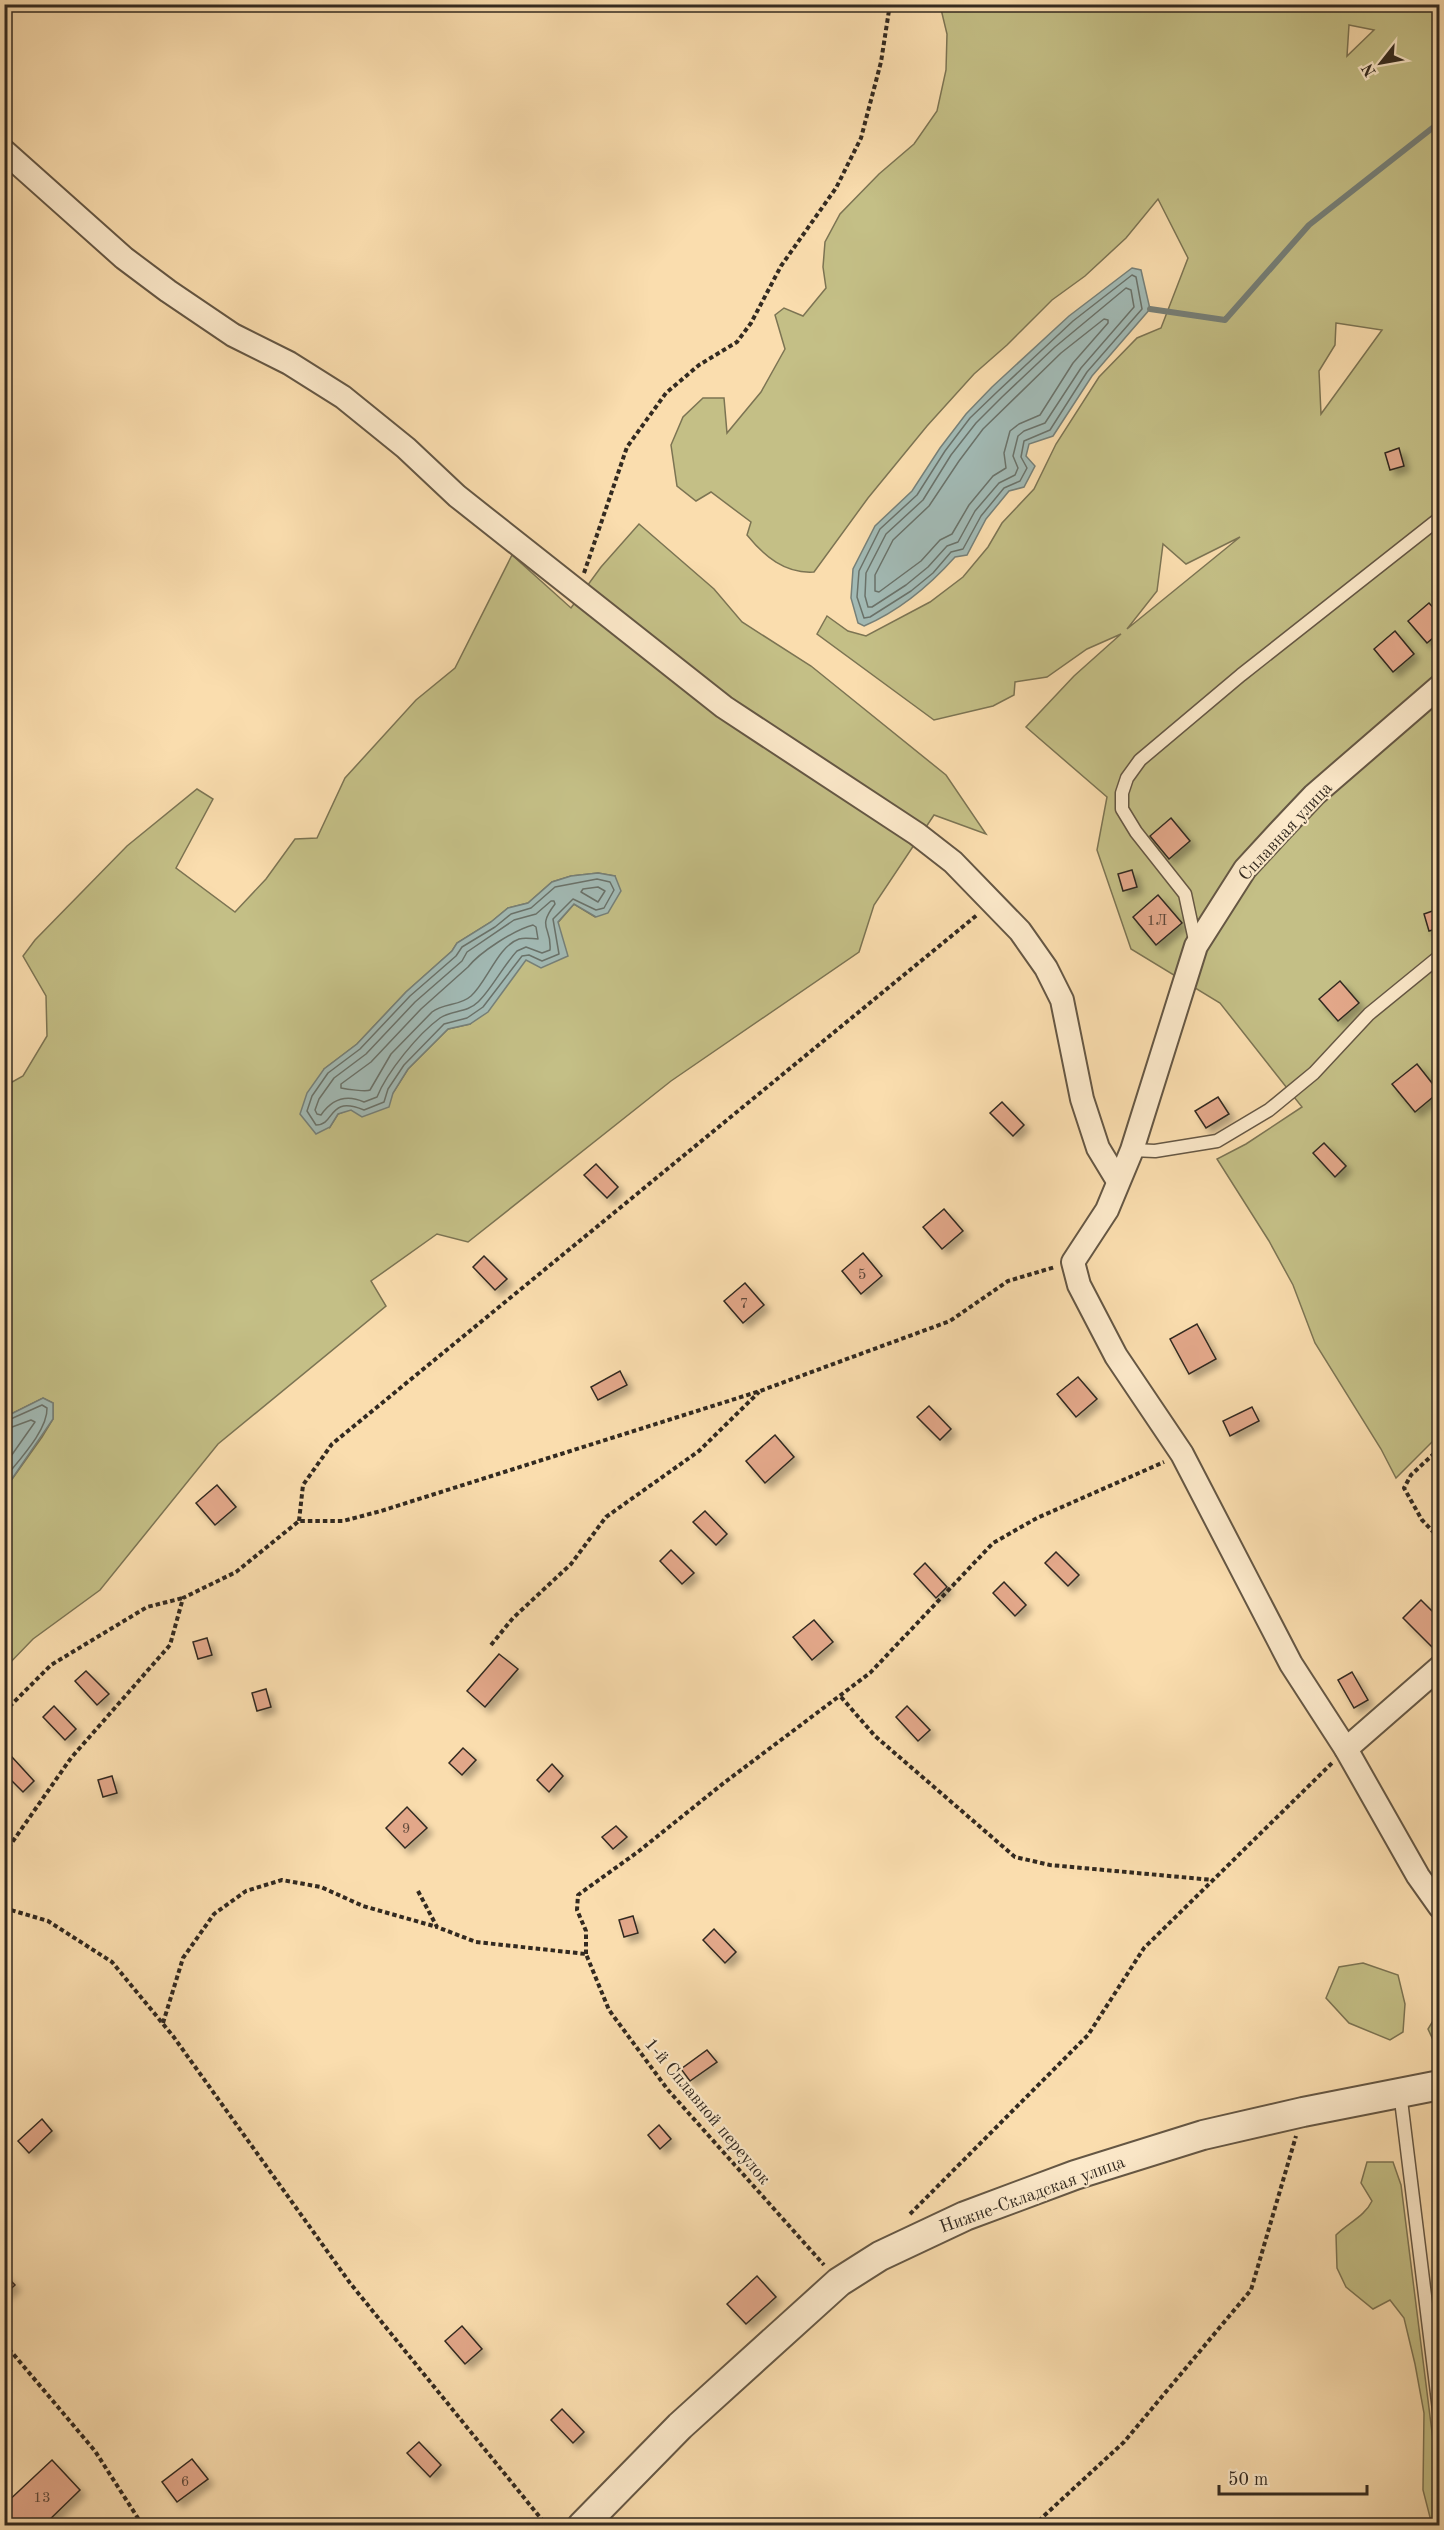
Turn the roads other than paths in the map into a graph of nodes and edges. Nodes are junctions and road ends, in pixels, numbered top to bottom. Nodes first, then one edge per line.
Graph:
1 (4, 151) edge
2 (1440, 518) edge
3 (1440, 686) edge
4 (1196, 946) junction
5 (1440, 956) edge
6 (1132, 1150) junction
7 (1118, 1181) junction
8 (1440, 1667) edge
9 (1346, 1749) junction
10 (1440, 1907) edge
11 (1440, 2085) edge
12 (1400, 2092) junction
13 (1440, 2418) edge
14 (582, 2526) edge

1 - 7 street
2 - 4 lane
3 - 4 street, Сплавная улица
4 - 6 street, Сплавная улица
5 - 6 lane
6 - 7 street, Сплавная улица
7 - 9 street, Сплавная улица
8 - 9 street
9 - 10 street
11 - 12 street, Нижне-Складская улица
12 - 13 lane
12 - 14 street, Нижне-Складская улица

